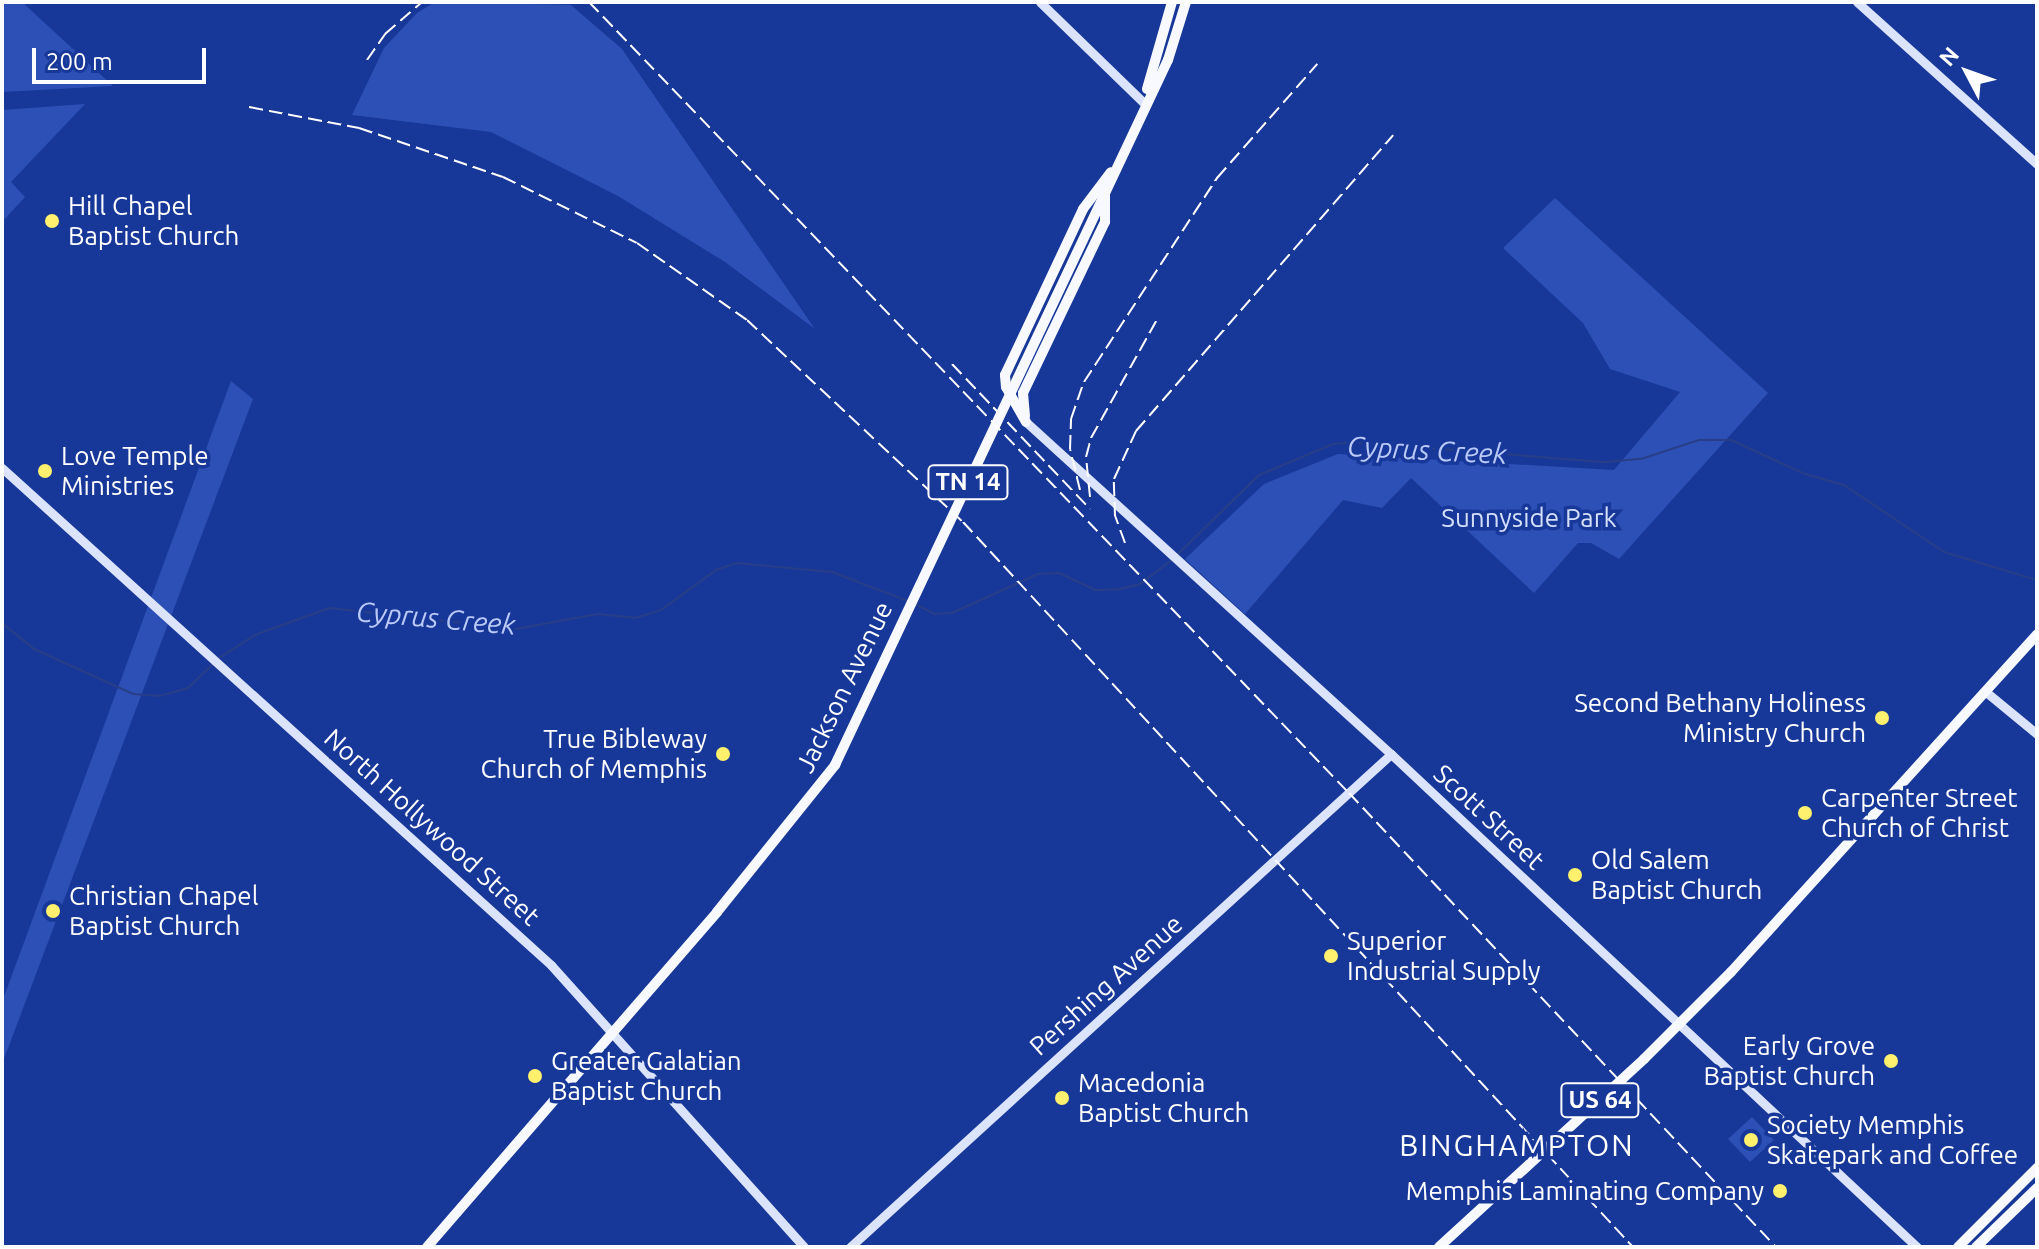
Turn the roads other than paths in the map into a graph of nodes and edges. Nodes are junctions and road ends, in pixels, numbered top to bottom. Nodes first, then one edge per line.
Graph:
1 (1040, 2) edge
2 (1172, 2) edge
3 (1186, 2) edge
4 (1857, 2) edge
5 (1144, 103) junction
6 (2037, 164) edge
7 (1115, 168) junction
8 (1105, 192) junction
9 (1026, 422) junction
10 (2, 468) edge
11 (2037, 634) edge
12 (1986, 692) junction
13 (2037, 734) edge
14 (1391, 754) junction
15 (611, 1034) junction
16 (2037, 1168) edge
17 (2037, 1188) edge
18 (427, 1247) edge
19 (804, 1247) edge
20 (850, 1247) edge
21 (1439, 1247) edge
22 (1917, 1247) edge
23 (1958, 1247) edge
24 (1976, 1247) edge

1 - 5 main road
2 - 5 main road, Jackson Avenue / TN 14
3 - 5 main road, Jackson Avenue / TN 14
4 - 6 main road
5 - 7 main road, Jackson Avenue / TN 14
7 - 8 main road, Jackson Avenue / TN 14
7 - 9 main road
8 - 9 main road
8 - 15 main road, Jackson Avenue / TN 14
9 - 14 main road, Scott Street
10 - 15 main road, North Hollywood Street
11 - 12 main road, US 64
12 - 13 main road
12 - 21 main road, US 64
14 - 20 main road, Pershing Avenue
14 - 22 main road, Scott Street
15 - 18 main road, Jackson Avenue / TN 14
15 - 19 main road, North Hollywood Street
16 - 23 main road
17 - 24 main road

